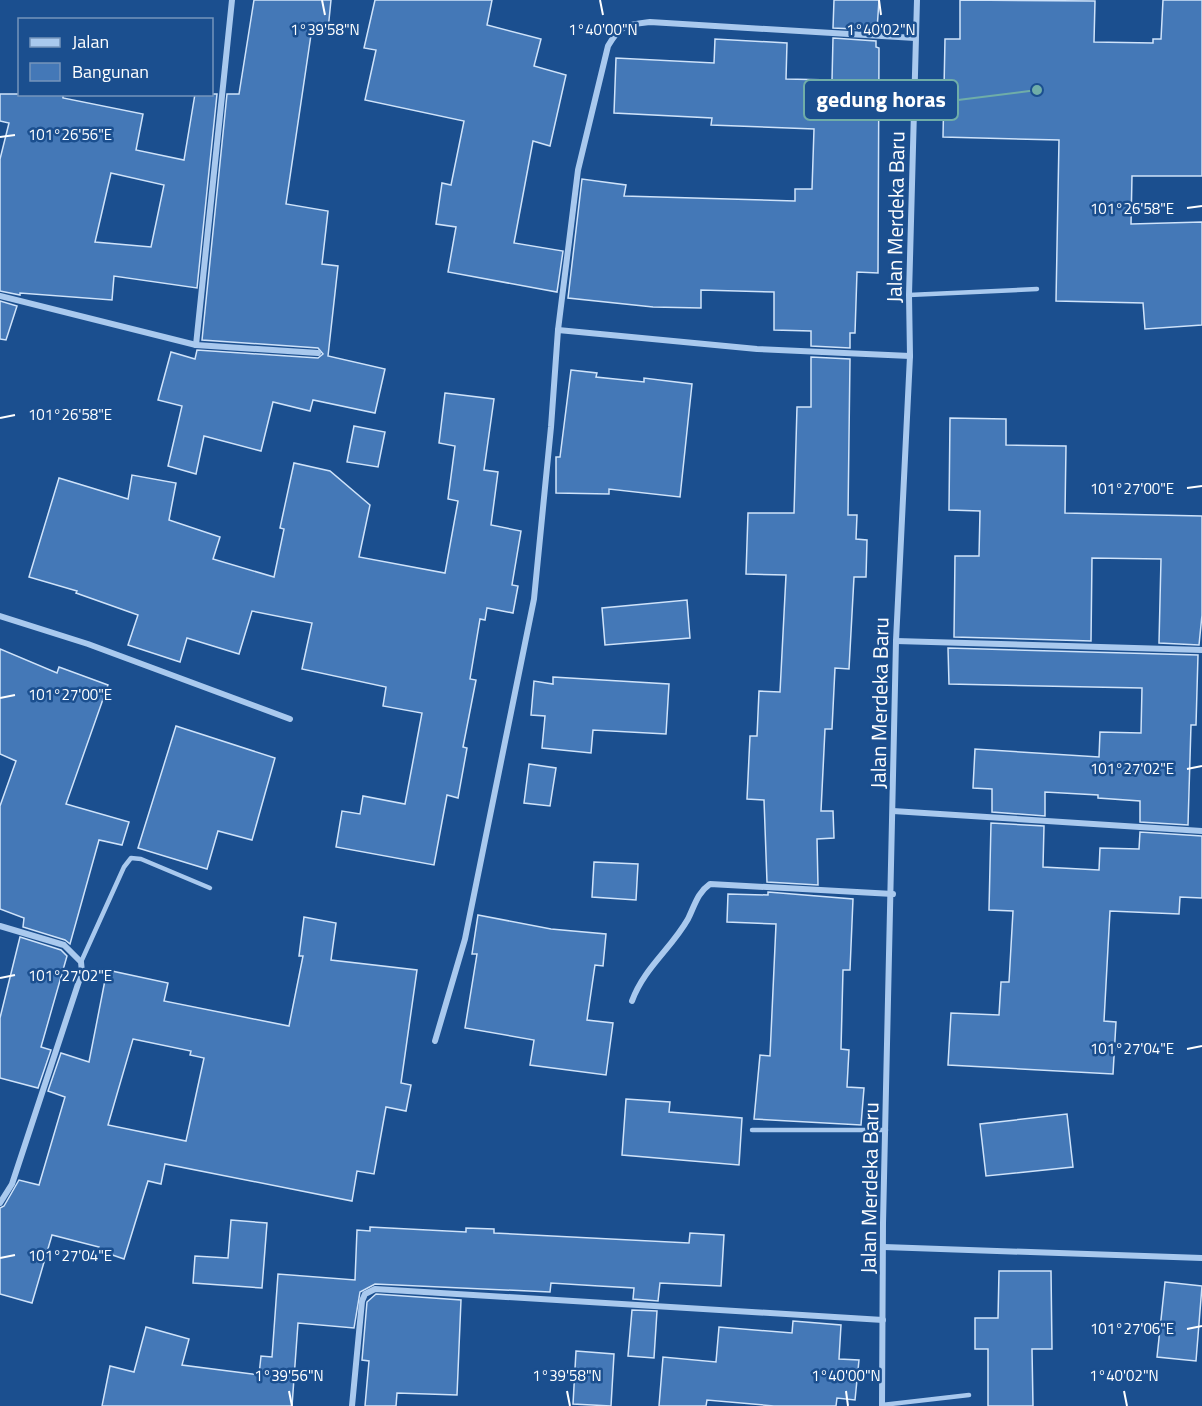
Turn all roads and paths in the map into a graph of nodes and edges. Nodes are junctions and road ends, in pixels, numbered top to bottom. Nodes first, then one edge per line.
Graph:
1 (232, 0) edge
2 (917, 0) edge
3 (915, 38) junction
4 (1037, 289) dead end
5 (0, 296) edge
6 (909, 296) junction
7 (558, 330) junction
8 (196, 345) junction
9 (318, 353) dead end
10 (910, 356) junction
11 (0, 616) edge
12 (896, 640) junction
13 (1202, 650) edge
14 (290, 719) dead end
15 (893, 811) junction
16 (1202, 831) edge
17 (210, 888) dead end
18 (892, 894) junction
19 (0, 926) edge
20 (81, 962) junction
21 (632, 1001) dead end
22 (435, 1041) dead end
23 (752, 1130) dead end
24 (886, 1130) junction
25 (0, 1203) edge
26 (884, 1247) junction
27 (1202, 1258) edge
28 (882, 1320) junction
29 (969, 1395) dead end
30 (882, 1405) edge
31 (352, 1406) edge

1 - 8 street
2 - 3 street, Jalan Merdeka Baru
3 - 6 street, Jalan Merdeka Baru
3 - 7 street
4 - 6 lane
5 - 8 street
6 - 10 street, Jalan Merdeka Baru
7 - 10 street
7 - 22 street
8 - 9 street
10 - 12 street, Jalan Merdeka Baru
11 - 14 street
12 - 13 street
12 - 15 street, Jalan Merdeka Baru
15 - 16 street
15 - 18 street, Jalan Merdeka Baru
17 - 20 lane
18 - 21 street
18 - 24 street, Jalan Merdeka Baru
19 - 20 street
20 - 25 street
23 - 24 lane
24 - 26 street, Jalan Merdeka Baru
26 - 27 street
26 - 28 street, Jalan Merdeka Baru
28 - 30 street, Jalan Merdeka Baru
28 - 31 street
29 - 30 lane

